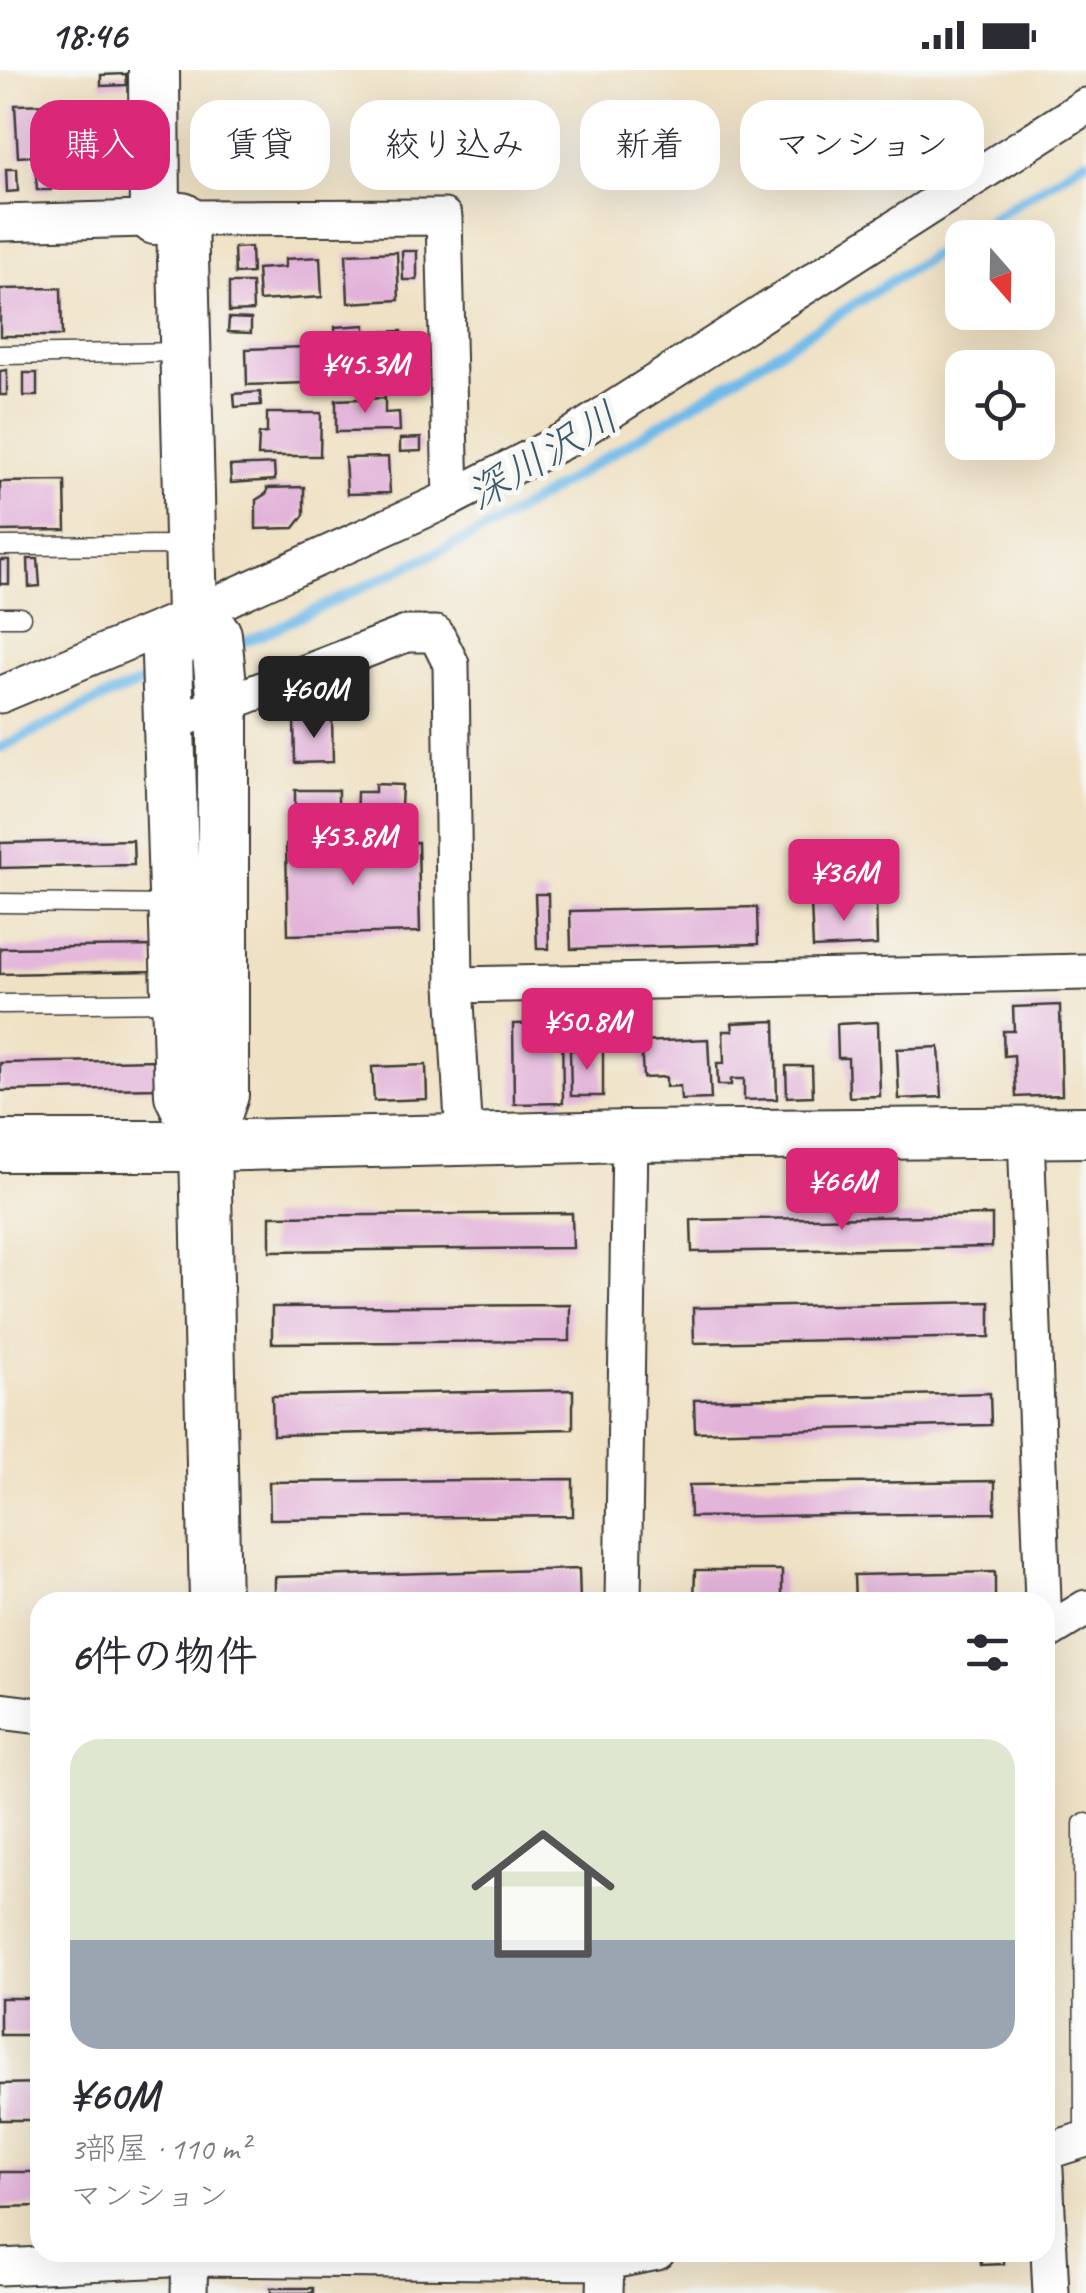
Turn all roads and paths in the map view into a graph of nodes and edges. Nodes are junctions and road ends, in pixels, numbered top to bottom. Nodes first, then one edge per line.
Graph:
1 (154, 70) edge
2 (1086, 106) edge
3 (169, 218) junction
4 (0, 224) edge
5 (186, 352) junction
6 (0, 355) edge
7 (451, 498) junction
8 (190, 545) junction
9 (0, 546) edge
10 (0, 616) edge
11 (21, 617) dead end
12 (194, 670) junction
13 (0, 695) edge
14 (0, 902) edge
15 (199, 906) junction
16 (1086, 972) edge
17 (454, 985) junction
18 (177, 1002) junction
19 (0, 1004) edge
20 (1086, 1132) edge
21 (1026, 1134) junction
22 (630, 1136) junction
23 (464, 1139) junction
24 (0, 1146) edge
25 (205, 1146) junction
26 (214, 1592) edge
27 (623, 1592) edge
28 (1043, 1592) edge
29 (1086, 1608) edge
30 (1055, 1627) edge
31 (0, 1711) edge
32 (30, 1715) edge
33 (1086, 1823) edge
34 (1085, 2139) edge
35 (1055, 2149) edge
36 (79, 2262) edge
37 (190, 2262) edge
38 (532, 2262) edge
39 (637, 2262) edge
40 (1049, 2262) edge
41 (0, 2267) edge
42 (606, 2277) edge
43 (190, 2293) edge
44 (1051, 2293) edge

1 - 3 street
2 - 7 street
3 - 4 street
3 - 5 street
3 - 7 street
5 - 6 lane
5 - 8 street
7 - 12 street
8 - 9 lane
8 - 12 street
10 - 11 lane
12 - 13 street
12 - 15 street
12 - 17 street
14 - 15 lane
15 - 18 street
15 - 25 street
16 - 17 street
17 - 23 street
18 - 19 lane
18 - 25 street
20 - 21 street
21 - 22 street
21 - 28 street
22 - 23 street
22 - 27 street
23 - 25 street
24 - 25 street
25 - 26 street
29 - 30 street
31 - 32 street
33 - 34 lane
34 - 35 street
36 - 41 street
37 - 43 street
38 - 42 street
39 - 42 street
40 - 44 street

